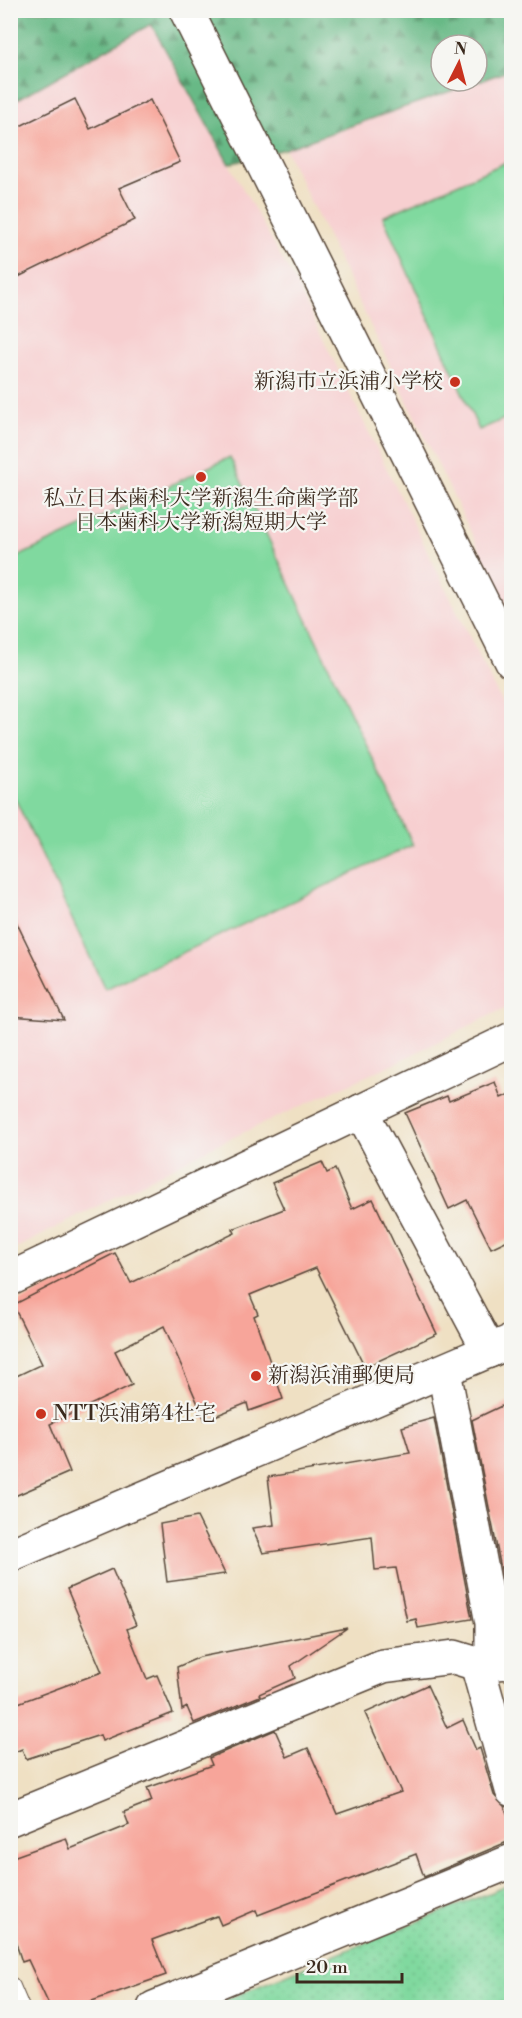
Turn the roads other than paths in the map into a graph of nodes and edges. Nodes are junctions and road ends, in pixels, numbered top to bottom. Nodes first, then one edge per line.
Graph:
1 (186, 10) edge
2 (512, 662) edge
3 (512, 1039) edge
4 (361, 1110) junction
5 (10, 1279) edge
6 (500, 1346) edge
7 (444, 1371) junction
8 (10, 1555) edge
9 (502, 1618) edge
10 (494, 1663) edge
11 (512, 1790) edge
12 (10, 1819) edge
13 (512, 1861) edge
14 (10, 1987) edge
15 (204, 1998) edge
16 (19, 2007) edge
17 (154, 2007) edge

1 - 2 street
3 - 4 street
4 - 5 street
4 - 6 street
6 - 7 street
7 - 8 street
7 - 9 street
9 - 10 street
10 - 11 street
10 - 12 street
13 - 15 street
14 - 16 lane
15 - 17 street

